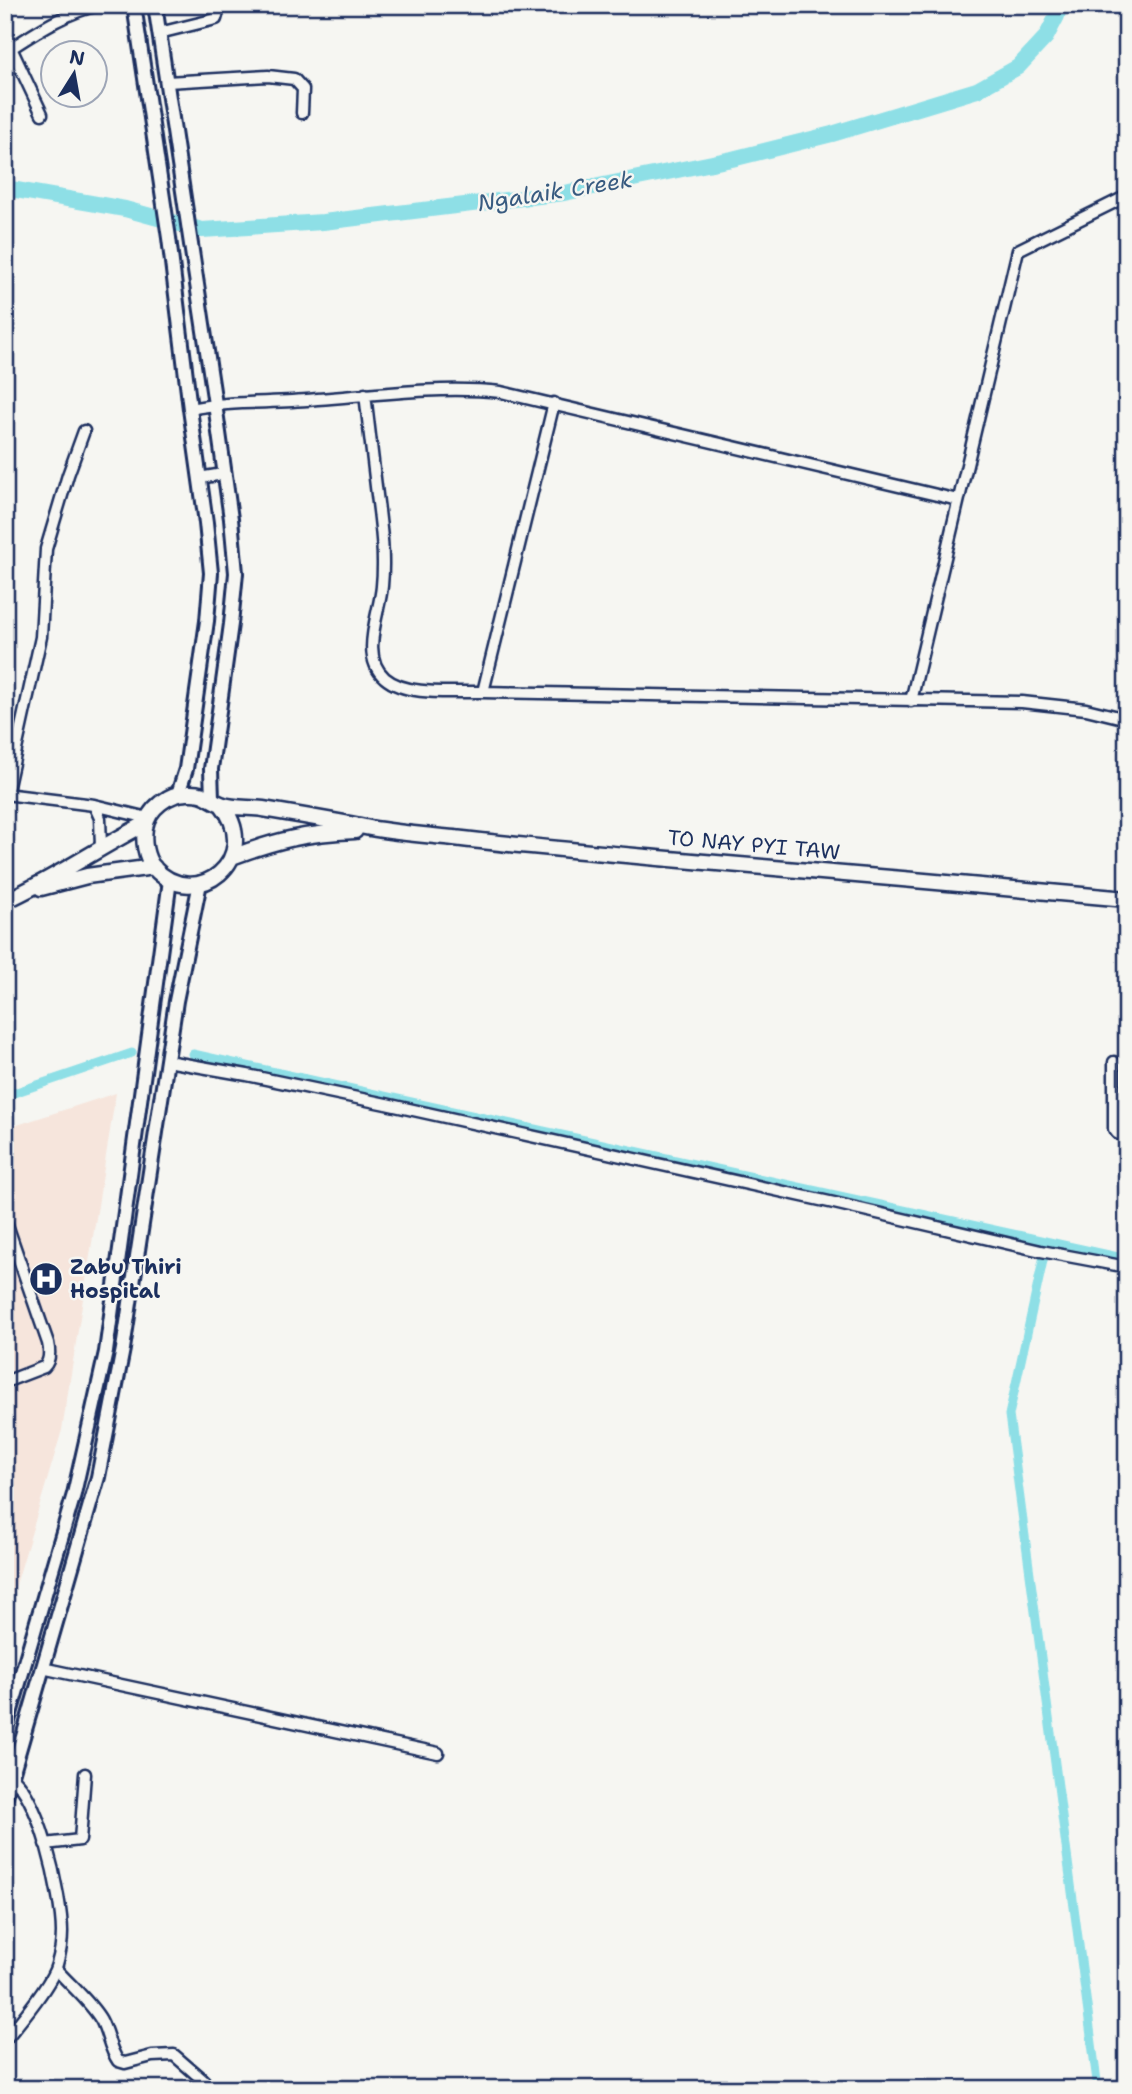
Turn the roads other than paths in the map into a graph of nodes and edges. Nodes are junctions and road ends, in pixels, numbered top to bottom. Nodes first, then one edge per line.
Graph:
1 (100, 5) edge
2 (134, 5) edge
3 (155, 5) edge
4 (220, 5) edge
5 (159, 33) junction
6 (8, 50) edge
7 (167, 82) junction
8 (302, 113) dead end
9 (41, 114) dead end
10 (1127, 196) edge
11 (365, 394) junction
12 (554, 403) junction
13 (215, 404) junction
14 (190, 409) junction
15 (84, 431) dead end
16 (223, 474) junction
17 (199, 478) junction
18 (958, 500) junction
19 (483, 692) junction
20 (911, 701) junction
21 (1127, 719) edge
22 (6, 794) edge
23 (178, 794) junction
24 (217, 801) junction
25 (94, 805) junction
26 (147, 821) junction
27 (377, 830) junction
28 (101, 847) junction
29 (232, 857) junction
30 (154, 867) junction
31 (170, 880) junction
32 (200, 883) junction
33 (26, 892) junction
34 (1127, 899) edge
35 (5, 901) edge
36 (167, 1061) junction
37 (1114, 1062) dead end
38 (1127, 1137) edge
39 (5, 1219) edge
40 (1127, 1267) edge
41 (5, 1381) edge
42 (42, 1668) junction
43 (5, 1731) edge
44 (438, 1753) dead end
45 (85, 1774) dead end
46 (9, 1776) edge
47 (5, 1799) edge
48 (45, 1844) junction
49 (56, 1969) junction
50 (5, 2040) edge
51 (204, 2081) dead end

1 - 6 street
2 - 14 main road
3 - 5 main road
4 - 5 street
5 - 7 main road
6 - 9 street
7 - 8 street
7 - 13 main road
10 - 18 street
11 - 12 street
11 - 13 street
11 - 19 street
12 - 18 street
12 - 19 street
13 - 14 street
13 - 16 main road
14 - 17 main road
15 - 22 street
16 - 17 street
16 - 24 main road
17 - 23 main road
18 - 20 street
19 - 20 street
20 - 21 street
22 - 25 street
23 - 24 main road
23 - 26 main road
24 - 27 main road
24 - 29 main road
25 - 26 street
25 - 28 street
26 - 28 main road
26 - 30 main road
27 - 29 main road
27 - 34 main road, TO NAY PYI TAW
28 - 33 main road
29 - 32 main road
30 - 31 main road
30 - 33 main road
31 - 32 main road
31 - 43 main road
32 - 36 main road
33 - 35 main road
36 - 40 street
36 - 42 main road
37 - 38 street
39 - 41 street
42 - 44 street
42 - 46 main road
45 - 48 street
46 - 47 main road
46 - 48 street
48 - 49 street
49 - 50 street
49 - 51 street

